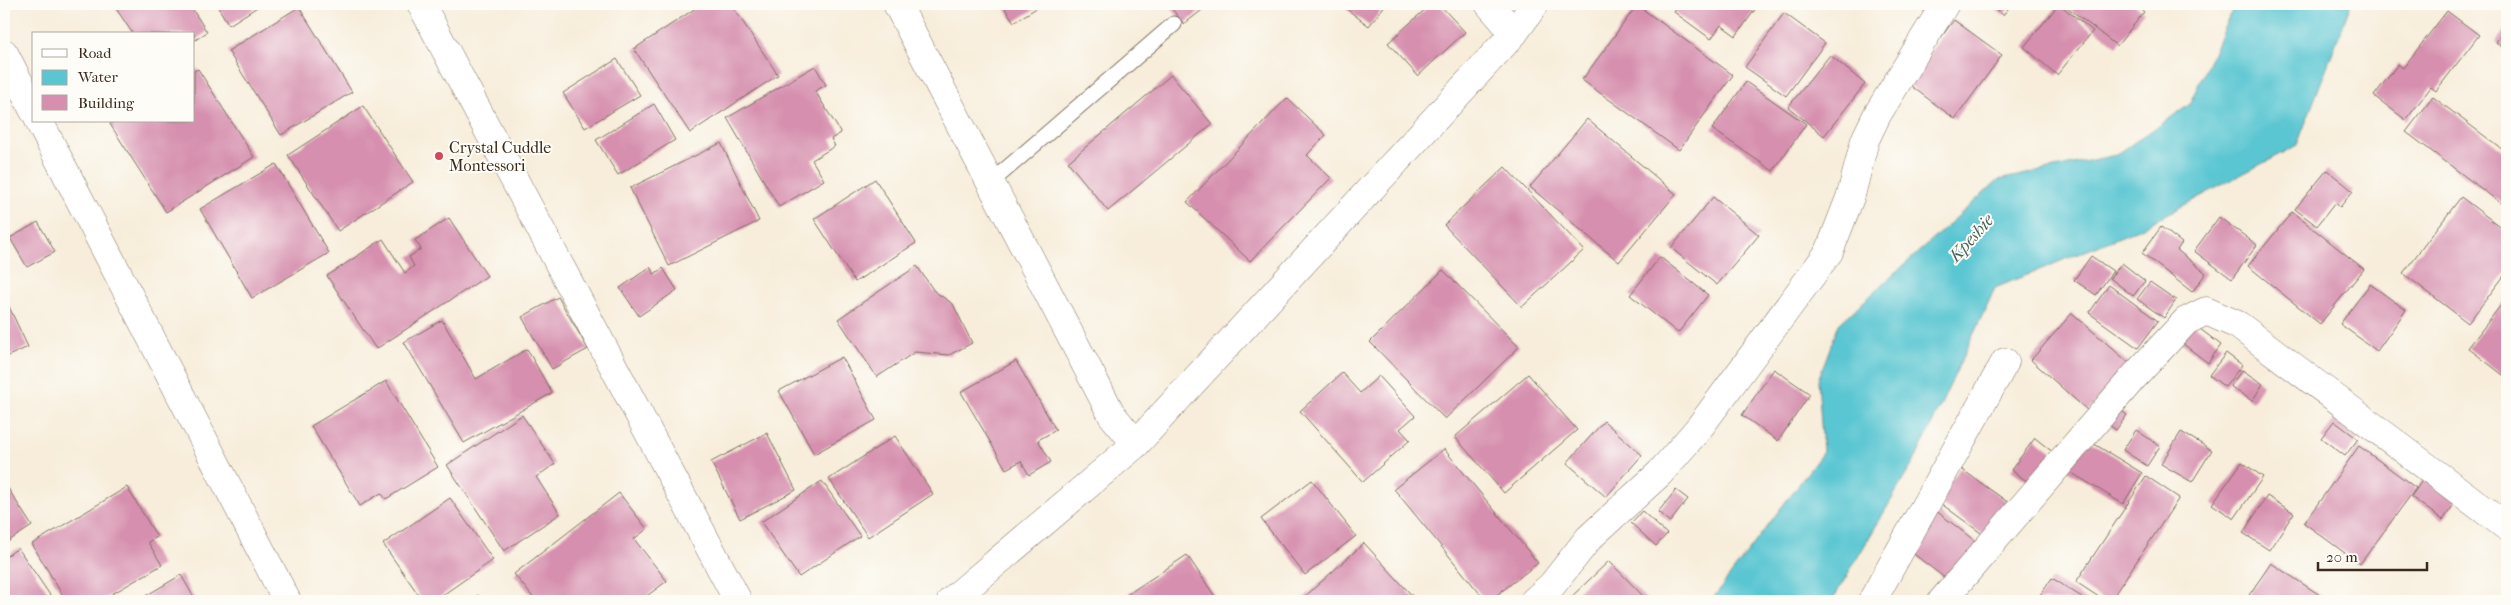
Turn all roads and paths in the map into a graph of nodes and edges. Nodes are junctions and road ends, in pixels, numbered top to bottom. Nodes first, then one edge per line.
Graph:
1 (421, 4) edge
2 (897, 4) edge
3 (1489, 4) edge
4 (1535, 4) edge
5 (1945, 4) edge
6 (1174, 24) dead end
7 (1514, 33) junction
8 (4, 53) edge
9 (32, 107) edge
10 (40, 122) edge
11 (990, 183) junction
12 (2005, 362) dead end
13 (1136, 444) junction
14 (2507, 527) edge
15 (287, 601) edge
16 (738, 601) edge
17 (951, 601) edge
18 (1534, 601) edge
19 (1872, 601) edge
20 (1942, 601) edge

1 - 16 street
2 - 11 street
3 - 7 street
4 - 7 street
5 - 18 street
6 - 11 lane
7 - 13 street
8 - 9 street
10 - 15 street
11 - 13 street
12 - 19 street
13 - 17 street
14 - 20 street

